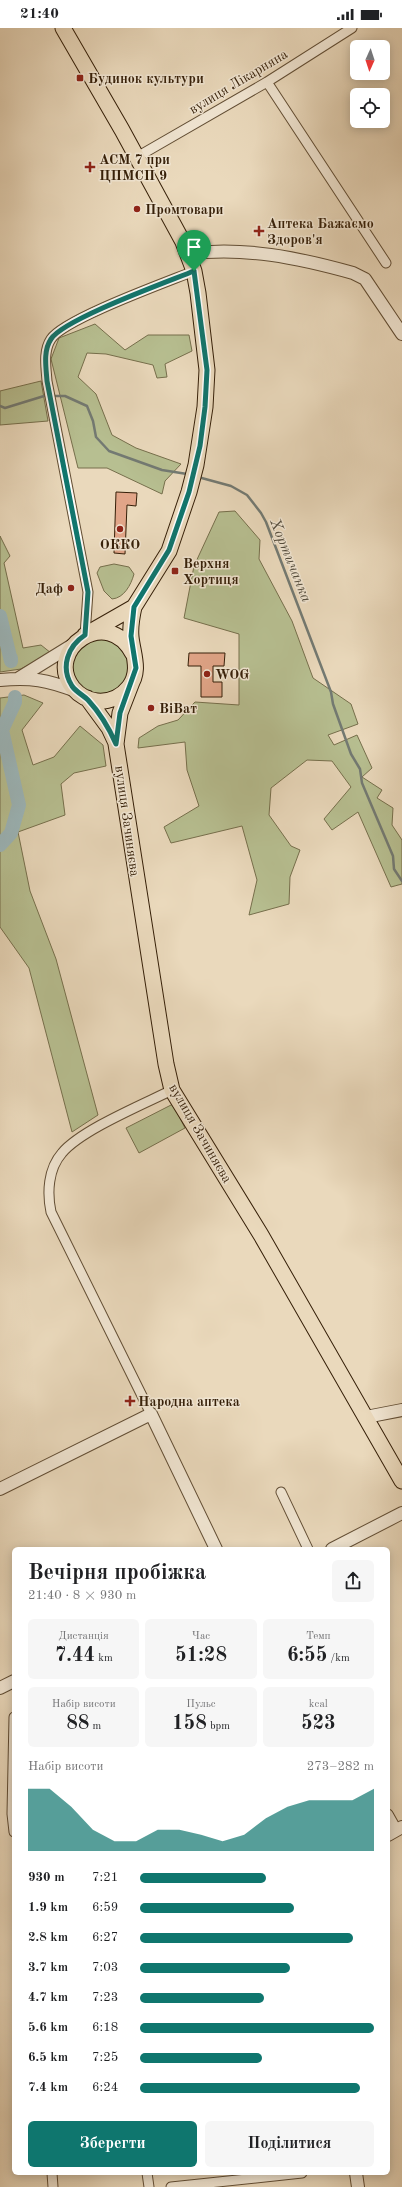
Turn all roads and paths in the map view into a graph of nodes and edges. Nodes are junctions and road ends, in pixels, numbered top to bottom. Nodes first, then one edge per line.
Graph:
1 (63, 28) edge
2 (352, 28) edge
3 (267, 82) junction
4 (137, 157) junction
5 (187, 254) junction
6 (386, 263) dead end
7 (194, 271) junction
8 (402, 334) edge
9 (134, 607) junction
10 (79, 640) junction
11 (134, 654) junction
12 (19, 678) junction
13 (0, 680) edge
14 (132, 682) junction
15 (81, 695) junction
16 (116, 744) junction
17 (172, 1090) junction
18 (402, 1410) edge
19 (151, 1414) junction
20 (366, 1417) junction
21 (402, 1481) edge
22 (0, 1489) edge
23 (281, 1492) dead end
24 (402, 1513) edge
25 (215, 1547) edge
26 (307, 1547) edge
27 (336, 1547) edge
28 (12, 1682) edge
29 (0, 1688) edge
30 (390, 1818) edge
31 (396, 1831) edge
32 (52, 2175) edge
33 (148, 2175) edge
34 (286, 2175) edge
35 (356, 2175) edge
36 (246, 2180) edge
37 (53, 2187) edge
38 (149, 2187) edge
39 (171, 2187) edge
40 (358, 2187) edge

1 - 4 main road
2 - 3 street, вулиця Лікарняна
3 - 4 street, вулиця Лікарняна
3 - 6 street
4 - 5 main road
5 - 7 main road
5 - 8 street
7 - 9 main road
7 - 10 street
9 - 10 main road
9 - 11 main road
10 - 11 main road
10 - 12 street
10 - 15 main road
11 - 14 main road
12 - 13 street
12 - 15 street
14 - 15 main road
14 - 16 main road
15 - 16 main road
16 - 17 main road, вулиця Зачиняєва
17 - 19 street
17 - 20 main road, вулиця Зачиняєва
18 - 20 street
19 - 22 street
19 - 25 street
20 - 21 main road, вулиця Зачиняєва
23 - 26 street
24 - 27 street
28 - 29 street
30 - 31 street
32 - 37 street
33 - 38 street
34 - 36 street
35 - 40 street
36 - 39 street

